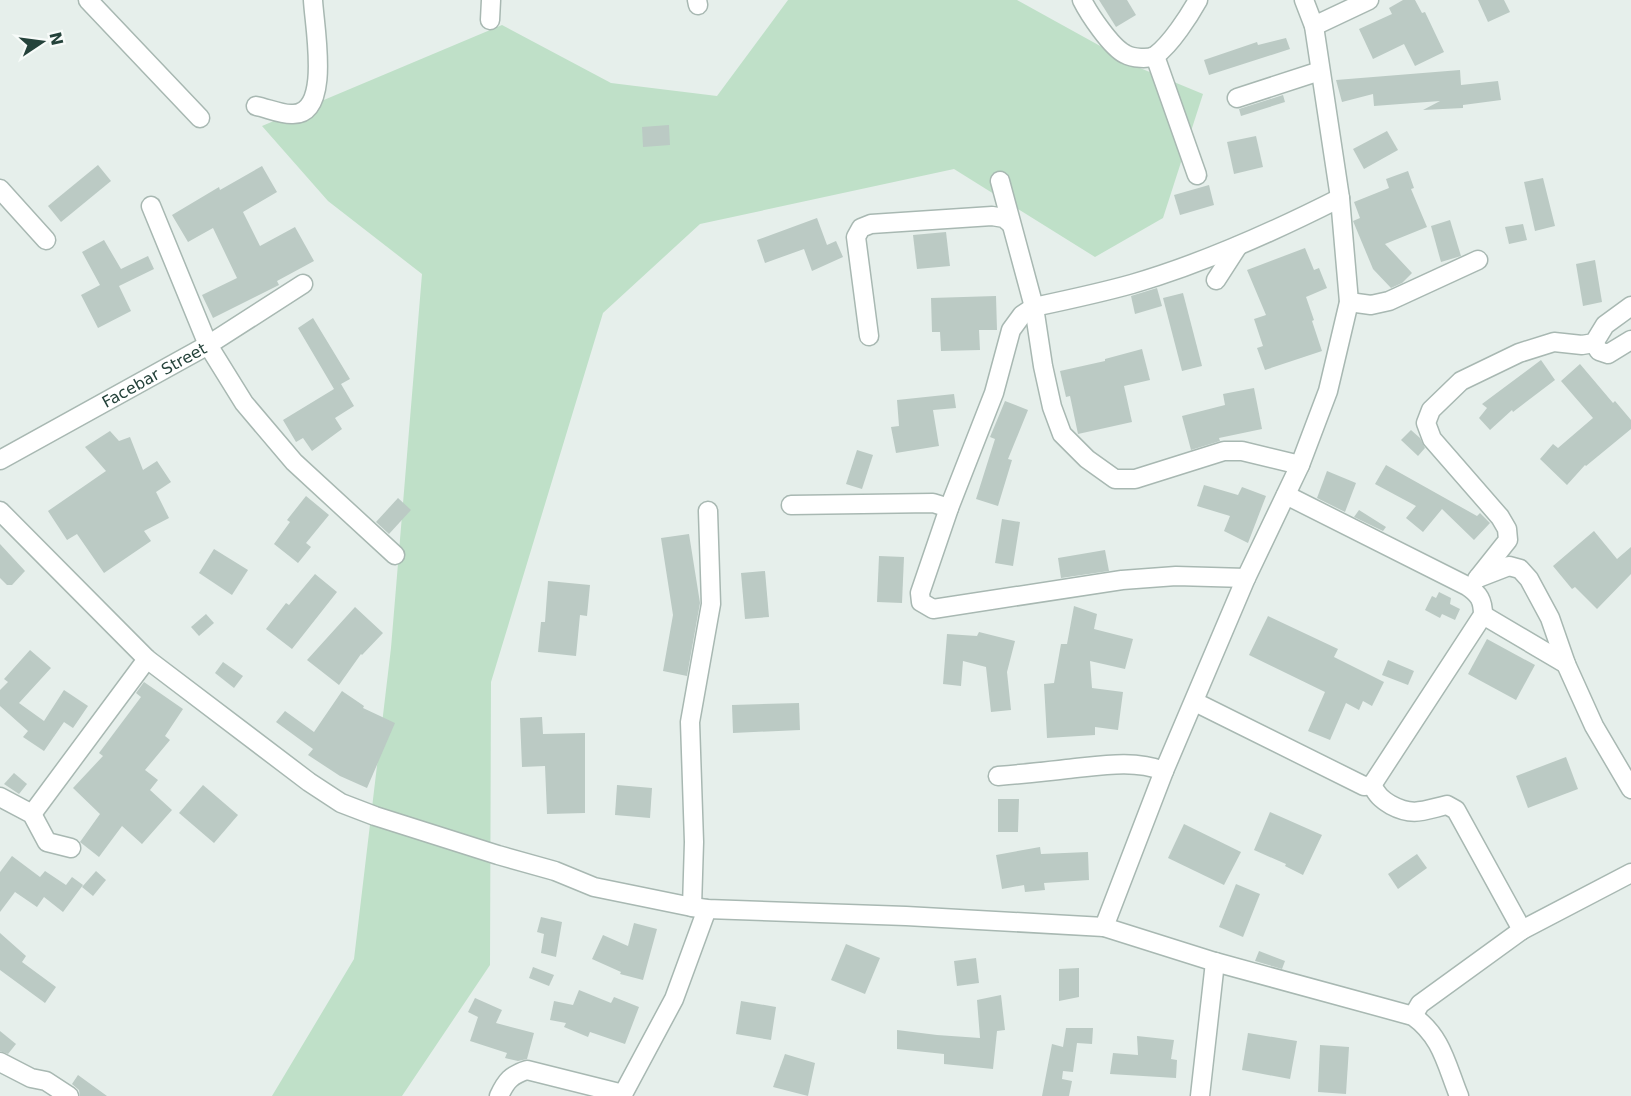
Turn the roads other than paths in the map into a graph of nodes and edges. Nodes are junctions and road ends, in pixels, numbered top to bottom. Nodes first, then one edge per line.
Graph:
1 (88, 0) edge
2 (313, 0) edge
3 (491, 0) edge
4 (1082, 0) edge
5 (1198, 0) edge
6 (1304, 0) edge
7 (1369, 0) edge
8 (490, 20) dead end
9 (1314, 26) junction
10 (1155, 56) junction
11 (1320, 71) junction
12 (1237, 98) dead end
13 (256, 106) dead end
14 (200, 118) dead end
15 (1197, 175) dead end
16 (1000, 181) dead end
17 (0, 189) edge
18 (1340, 198) junction
19 (151, 206) dead end
20 (1010, 223) junction
21 (46, 240) dead end
22 (1238, 246) junction
23 (1478, 260) dead end
24 (1216, 280) dead end
25 (303, 284) dead end
26 (1349, 302) junction
27 (1631, 306) edge
28 (1034, 308) junction
29 (869, 336) dead end
30 (1631, 340) edge
31 (1594, 343) junction
32 (208, 345) junction
33 (0, 460) edge
34 (1300, 465) junction
35 (1286, 495) junction
36 (791, 505) dead end
37 (949, 508) junction
38 (0, 511) edge
39 (708, 511) dead end
40 (395, 555) dead end
41 (1246, 578) junction
42 (1472, 582) junction
43 (1482, 615) junction
44 (147, 659) junction
45 (1566, 663) junction
46 (1195, 702) junction
47 (1164, 771) junction
48 (998, 776) dead end
49 (1372, 785) junction
50 (1631, 789) edge
51 (0, 797) edge
52 (32, 814) junction
53 (71, 848) dead end
54 (1631, 873) edge
55 (699, 908) junction
56 (1104, 927) junction
57 (1522, 930) junction
58 (1215, 962) junction
59 (1413, 1016) junction
60 (0, 1062) edge
61 (622, 1095) edge
62 (69, 1096) edge
63 (499, 1096) edge
64 (1200, 1096) edge
65 (1459, 1096) edge

1 - 14 street
2 - 13 street
3 - 8 street
4 - 10 street
5 - 10 street
6 - 9 street
7 - 9 street
9 - 11 street
10 - 15 street
11 - 12 street
11 - 18 street
16 - 20 street
17 - 21 street
18 - 22 street
18 - 26 street
19 - 32 street
20 - 28 street
20 - 29 street
22 - 24 street
22 - 28 street
23 - 26 street
25 - 32 street, Facebar Street
26 - 34 street
27 - 31 street
28 - 34 street
28 - 37 street
30 - 31 street
31 - 42 street
32 - 33 street, Facebar Street
32 - 40 street
34 - 35 street
35 - 41 street
35 - 42 street
36 - 37 street
37 - 41 street
38 - 44 street
39 - 55 street
41 - 46 street
42 - 43 street
42 - 45 street
43 - 45 street
43 - 49 street
44 - 52 street
44 - 55 street
45 - 50 street
46 - 47 street
46 - 49 street
47 - 48 street
47 - 56 street
49 - 57 street
51 - 52 street
52 - 53 street
54 - 57 street
55 - 56 street
55 - 61 street
56 - 58 street
57 - 59 street
58 - 59 street
58 - 64 street
59 - 65 street
60 - 62 street
61 - 63 street

